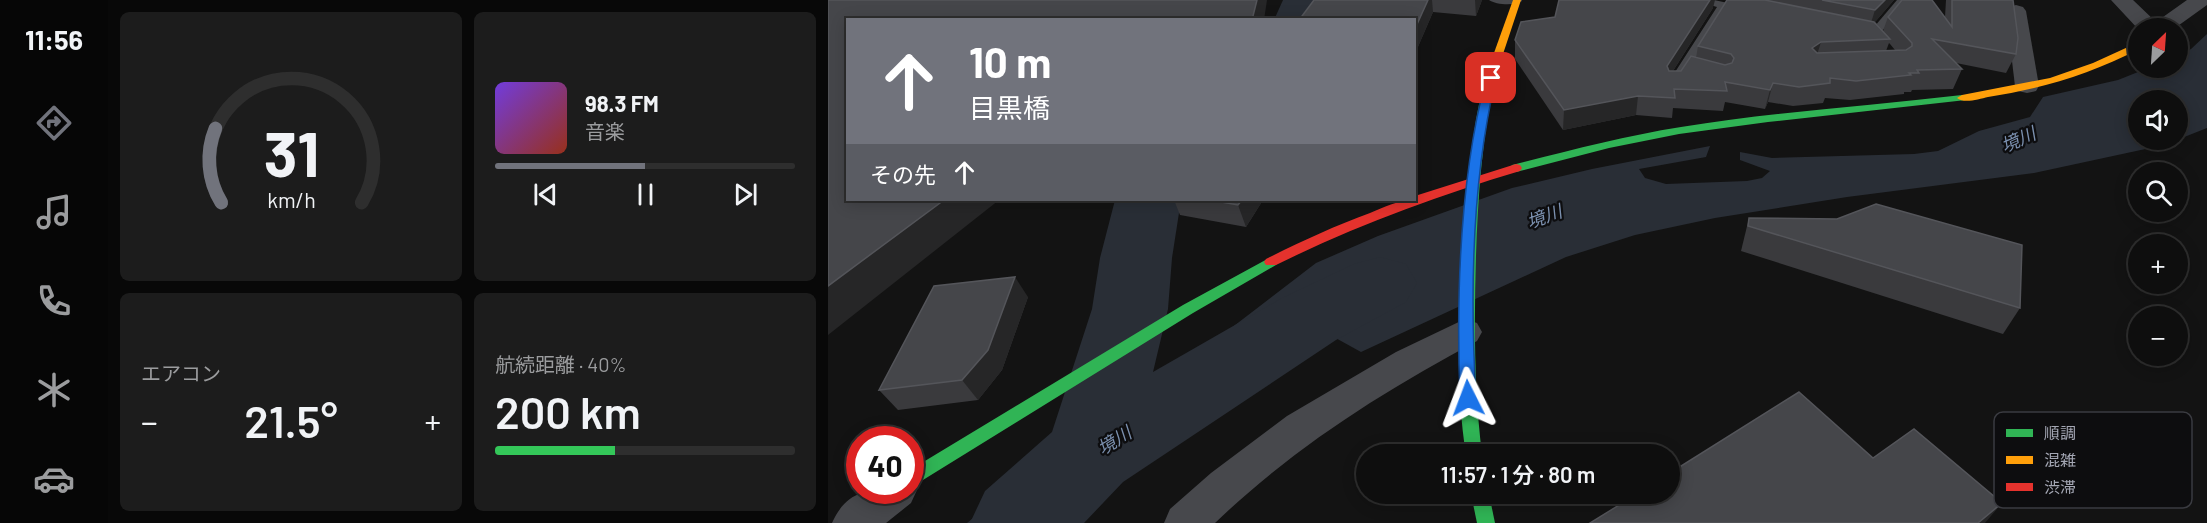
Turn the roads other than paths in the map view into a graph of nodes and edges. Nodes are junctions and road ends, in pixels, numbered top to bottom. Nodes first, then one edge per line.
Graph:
1 (1494, 0) edge
2 (1698, 0) edge
3 (1903, 0) edge
4 (2121, 0) edge
5 (2200, 0) edge
6 (1517, 1) edge
7 (1724, 5) junction
8 (1758, 12) edge
9 (2011, 17) edge
10 (2139, 18) edge
11 (2176, 18) edge
12 (1872, 37) edge
13 (2128, 51) edge
14 (1671, 86) edge
15 (2027, 86) junction
16 (1473, 184) junction
17 (1466, 326) junction
18 (1472, 444) edge
19 (924, 471) edge
20 (878, 504) edge
21 (1482, 504) edge
22 (853, 523) edge
23 (1185, 523) edge
24 (1486, 523) edge

1 - 6 lane
2 - 7 lane
3 - 12 lane
4 - 10 street
5 - 11 street
6 - 16 street
7 - 8 lane
7 - 14 lane
9 - 15 street
13 - 15 street
15 - 16 street
16 - 17 street
16 - 19 street
17 - 18 street
17 - 23 street
20 - 22 street
21 - 24 street

